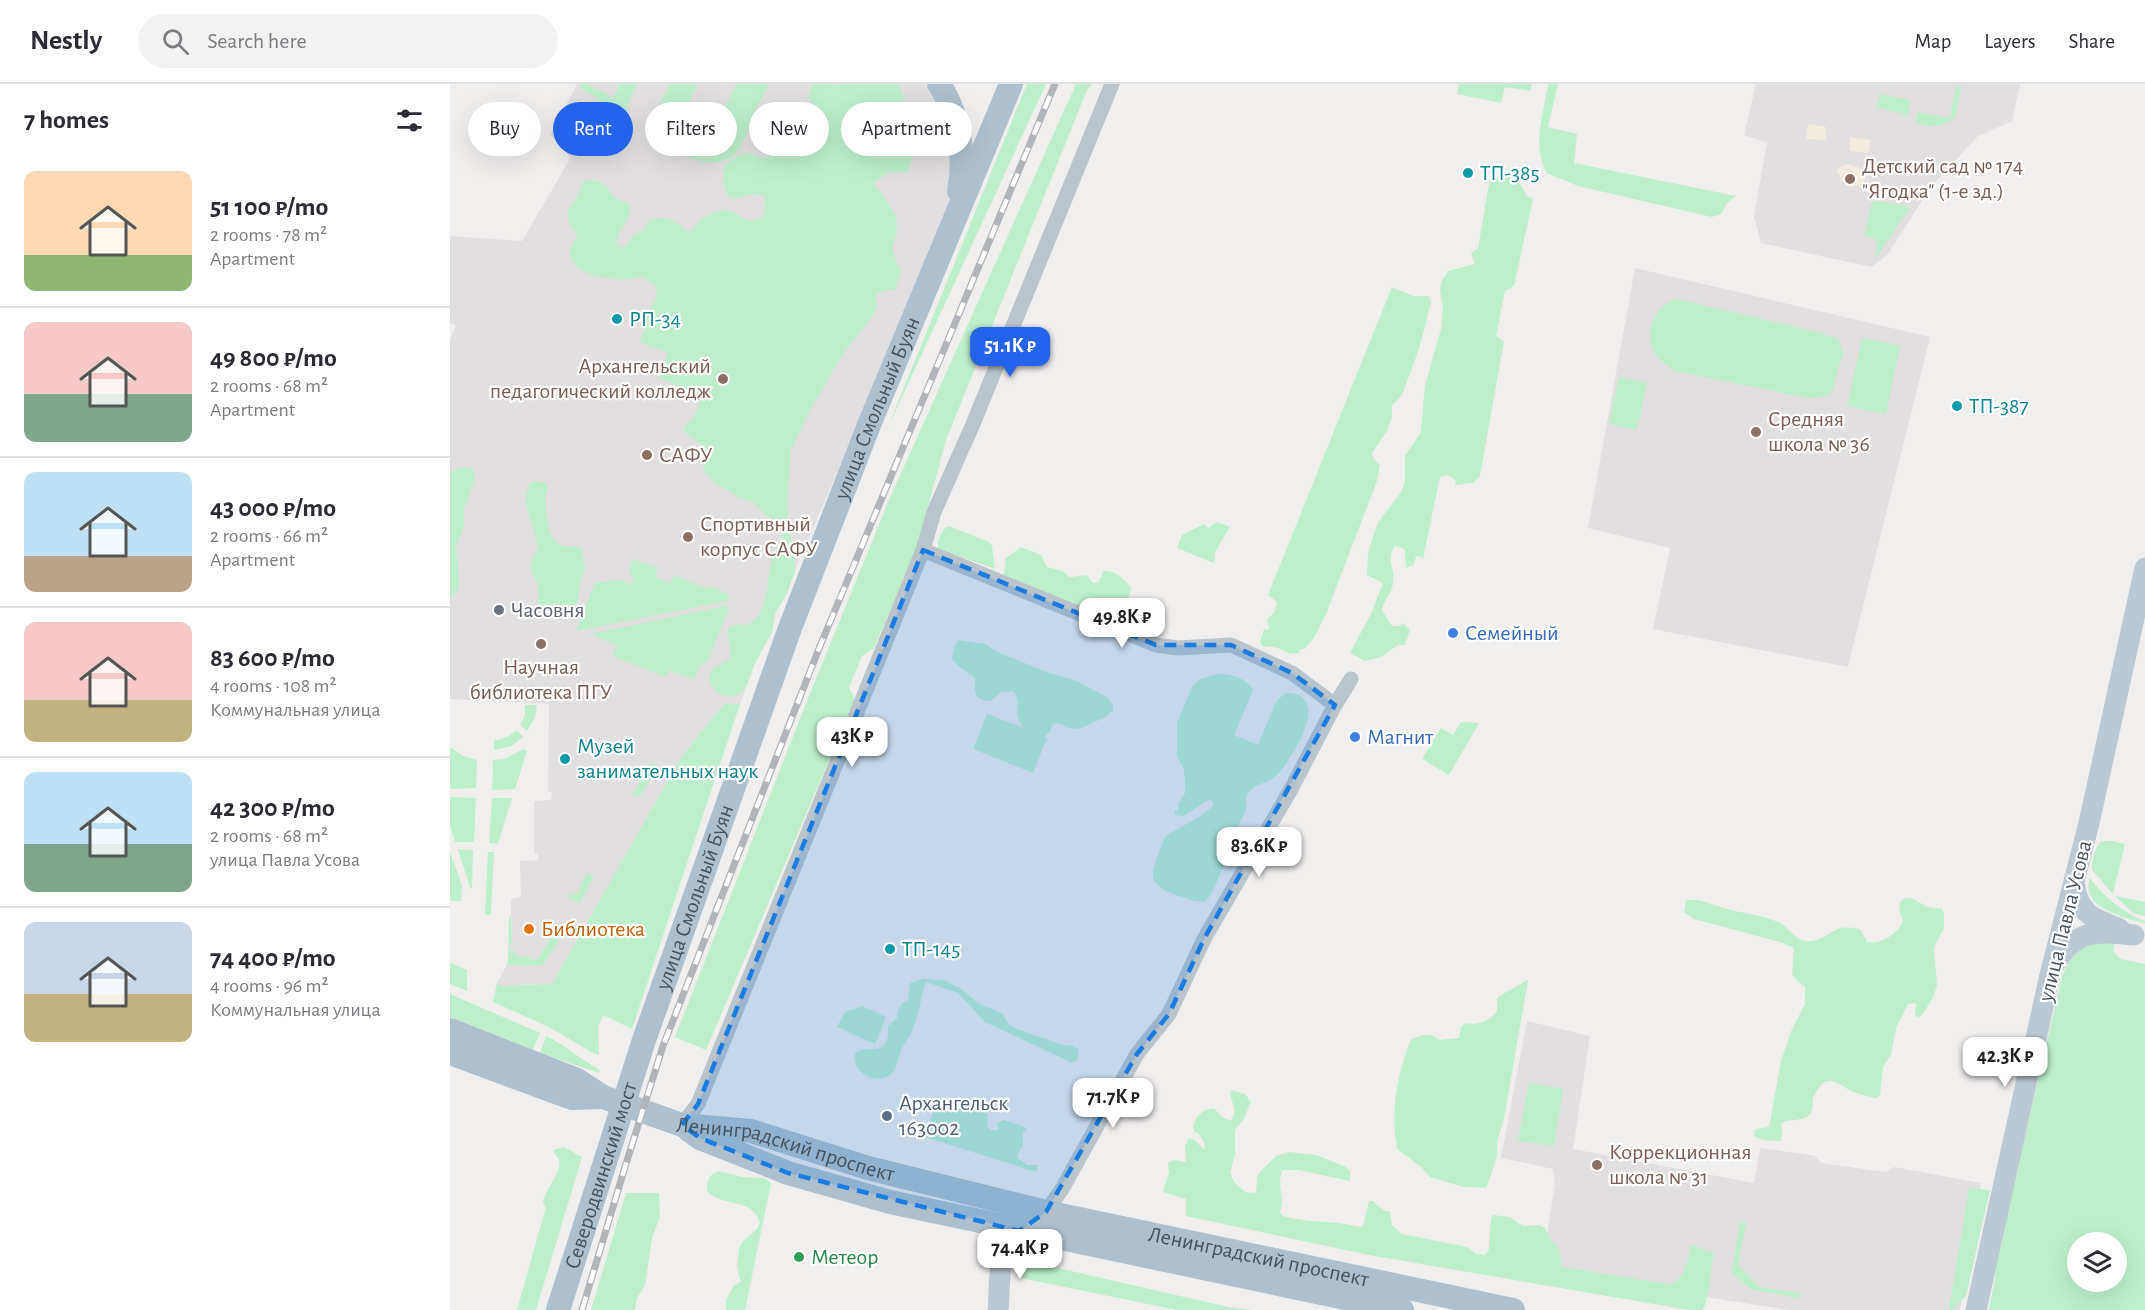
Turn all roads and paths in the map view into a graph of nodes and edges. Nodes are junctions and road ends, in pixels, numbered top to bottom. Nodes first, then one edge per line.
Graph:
1 (939, 84) edge
2 (1011, 84) edge
3 (1112, 84) edge
4 (951, 232) junction
5 (923, 550) junction
6 (2145, 568) edge
7 (1351, 680) dead end
8 (1335, 705) junction
9 (2074, 876) junction
10 (2139, 936) edge
11 (2050, 975) junction
12 (450, 1030) edge
13 (644, 1040) joint
14 (450, 1053) edge
15 (603, 1097) junction
16 (682, 1125) junction
17 (1046, 1212) junction
18 (1020, 1230) junction
19 (1418, 1300) edge
20 (558, 1310) edge
21 (998, 1310) edge
22 (1402, 1310) edge
23 (1513, 1310) edge
24 (1976, 1310) edge

1 - 4 main road
2 - 4 main road, улица Смольный Буян
3 - 5 street
4 - 13 main road, улица Смольный Буян
5 - 8 street
5 - 16 street
6 - 9 street, улица Павла Усова
7 - 8 street
8 - 17 street
9 - 10 street
9 - 11 street, улица Павла Усова
10 - 11 street
11 - 24 street, улица Павла Усова
12 - 15 main road
13 - 20 main road, Северодвинский мост
14 - 15 main road
15 - 16 main road
16 - 17 main road, Ленинградский проспект
16 - 18 main road, Ленинградский проспект
17 - 18 street
17 - 19 main road, Ленинградский проспект
18 - 21 street
18 - 22 main road, Ленинградский проспект
19 - 23 main road, Ленинградский проспект

